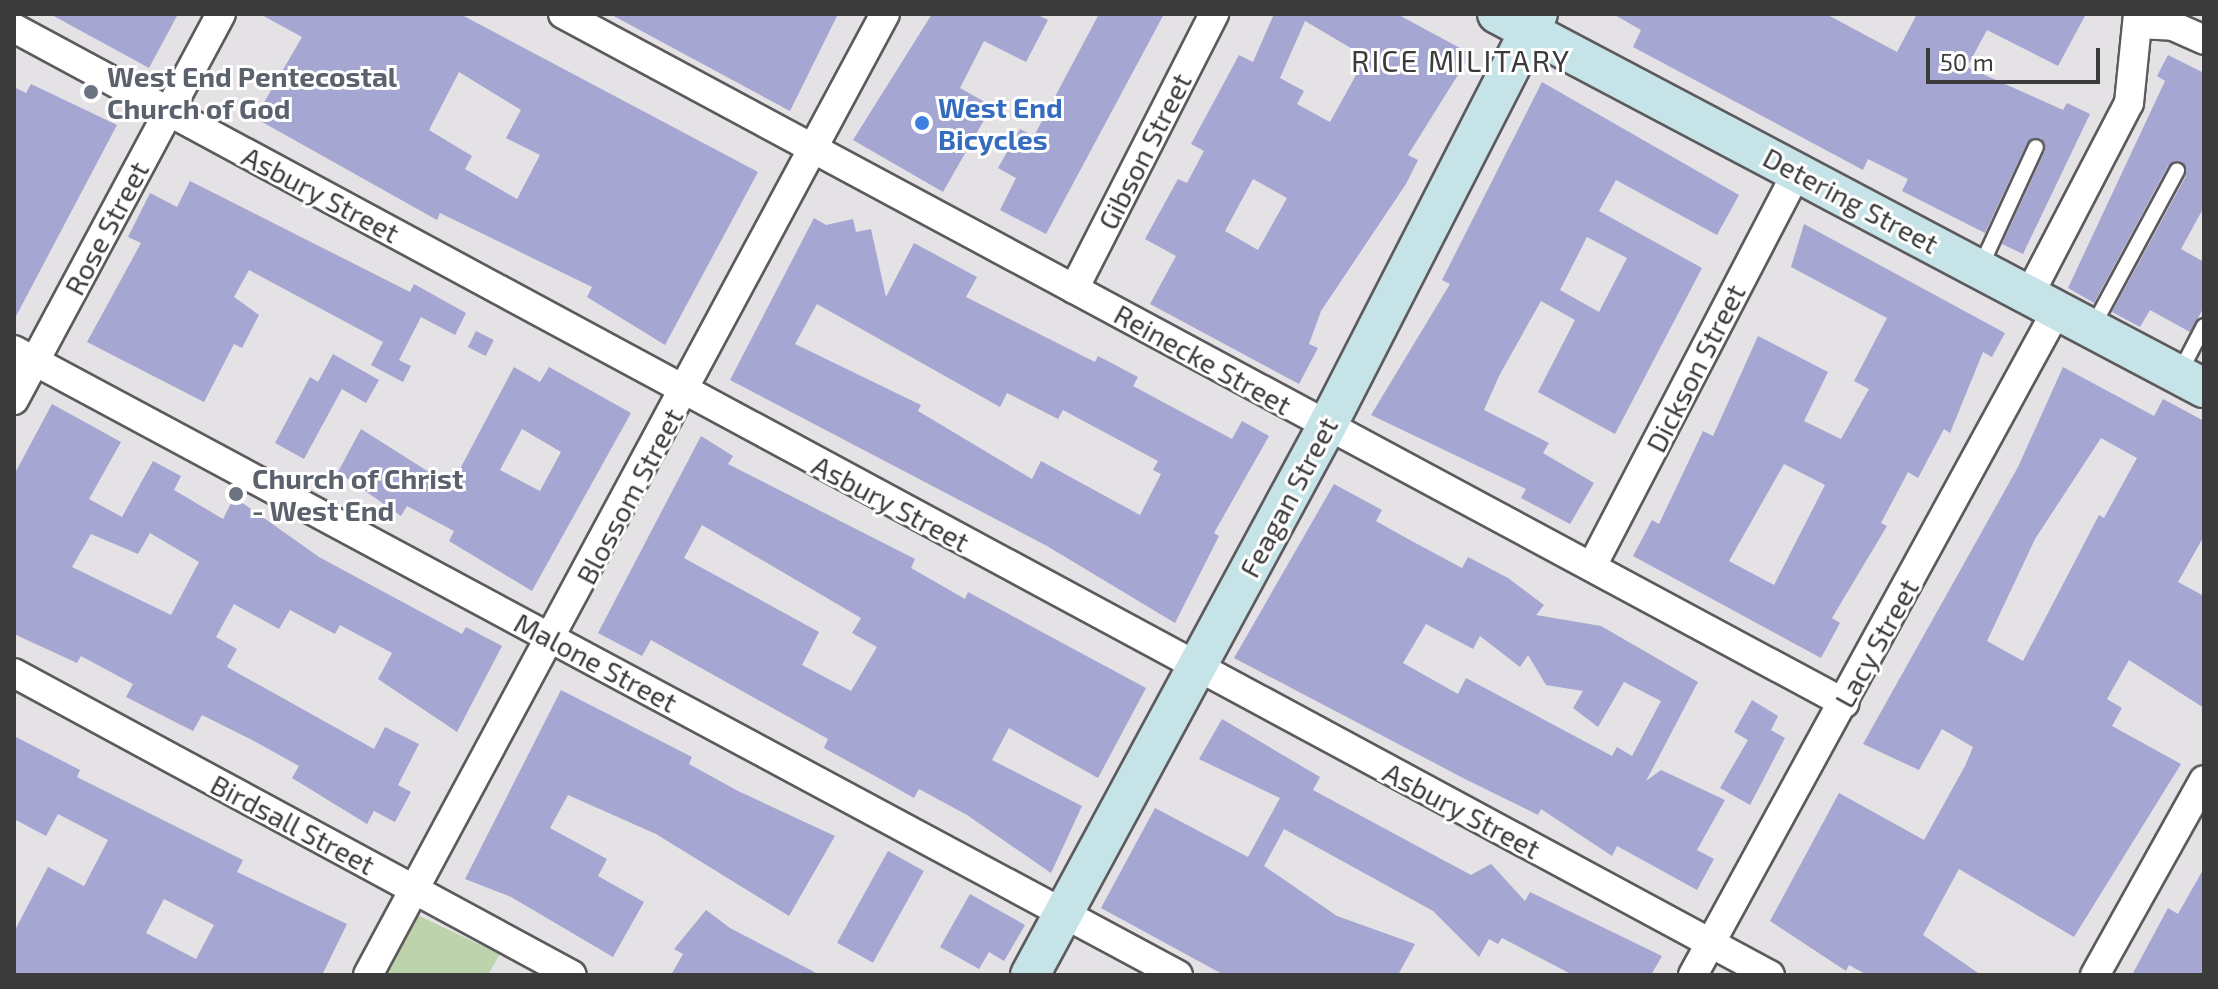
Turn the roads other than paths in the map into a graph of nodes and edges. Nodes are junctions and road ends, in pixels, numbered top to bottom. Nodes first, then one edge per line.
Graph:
1 (221, 14) edge
2 (563, 14) edge
3 (885, 14) edge
4 (1214, 14) edge
5 (1521, 19) edge
6 (2138, 19) edge
7 (14, 28) edge
8 (2204, 40) edge
9 (168, 111) junction
10 (2036, 147) dead end
11 (813, 150) junction
12 (1798, 171) junction
13 (2177, 171) dead end
14 (1980, 268) junction
15 (1074, 289) junction
16 (2043, 302) junction
17 (2204, 326) edge
18 (2092, 328) junction
19 (24, 356) edge
20 (2191, 381) edge
21 (685, 391) junction
22 (14, 400) edge
23 (1327, 426) junction
24 (1592, 566) junction
25 (553, 639) junction
26 (1196, 668) junction
27 (14, 673) edge
28 (1844, 703) junction
29 (2204, 780) edge
30 (415, 890) junction
31 (1064, 913) junction
32 (1710, 942) junction
33 (368, 975) edge
34 (572, 975) edge
35 (1030, 975) edge
36 (1178, 975) edge
37 (1693, 975) edge
38 (1770, 975) edge
39 (2095, 975) edge

1 - 9 street, Rose Street
2 - 11 street, Reinecke Street
3 - 11 street, Blossom Street
4 - 15 street, Gibson Street
5 - 12 street, Detering Street
5 - 23 street, Feagan Street
6 - 8 street
6 - 16 street, Lacy Street
7 - 9 street, Asbury Street
9 - 19 street, Rose Street
9 - 21 street, Asbury Street
10 - 14 lane
11 - 15 street, Reinecke Street
11 - 21 street, Blossom Street
12 - 14 street, Detering Street
12 - 24 street, Dickson Street
13 - 18 lane
14 - 16 street, Detering Street
15 - 23 street, Reinecke Street
16 - 18 street, Detering Street
16 - 28 street, Lacy Street
17 - 20 lane
18 - 20 street, Detering Street
19 - 22 street, Rose Street
19 - 25 street, Malone Street
21 - 25 street, Blossom Street
21 - 26 street, Asbury Street
23 - 24 street, Reinecke Street
23 - 26 street, Feagan Street
24 - 28 street, Reinecke Street
25 - 30 street, Blossom Street
25 - 31 street, Malone Street
26 - 31 street, Feagan Street
26 - 32 street, Asbury Street
27 - 30 street, Birdsall Street
28 - 32 street, Lacy Street
29 - 39 street
30 - 33 street, Blossom Street
30 - 34 street, Birdsall Street
31 - 35 street, Feagan Street
31 - 36 street, Malone Street
32 - 37 street, Lacy Street
32 - 38 street, Asbury Street

